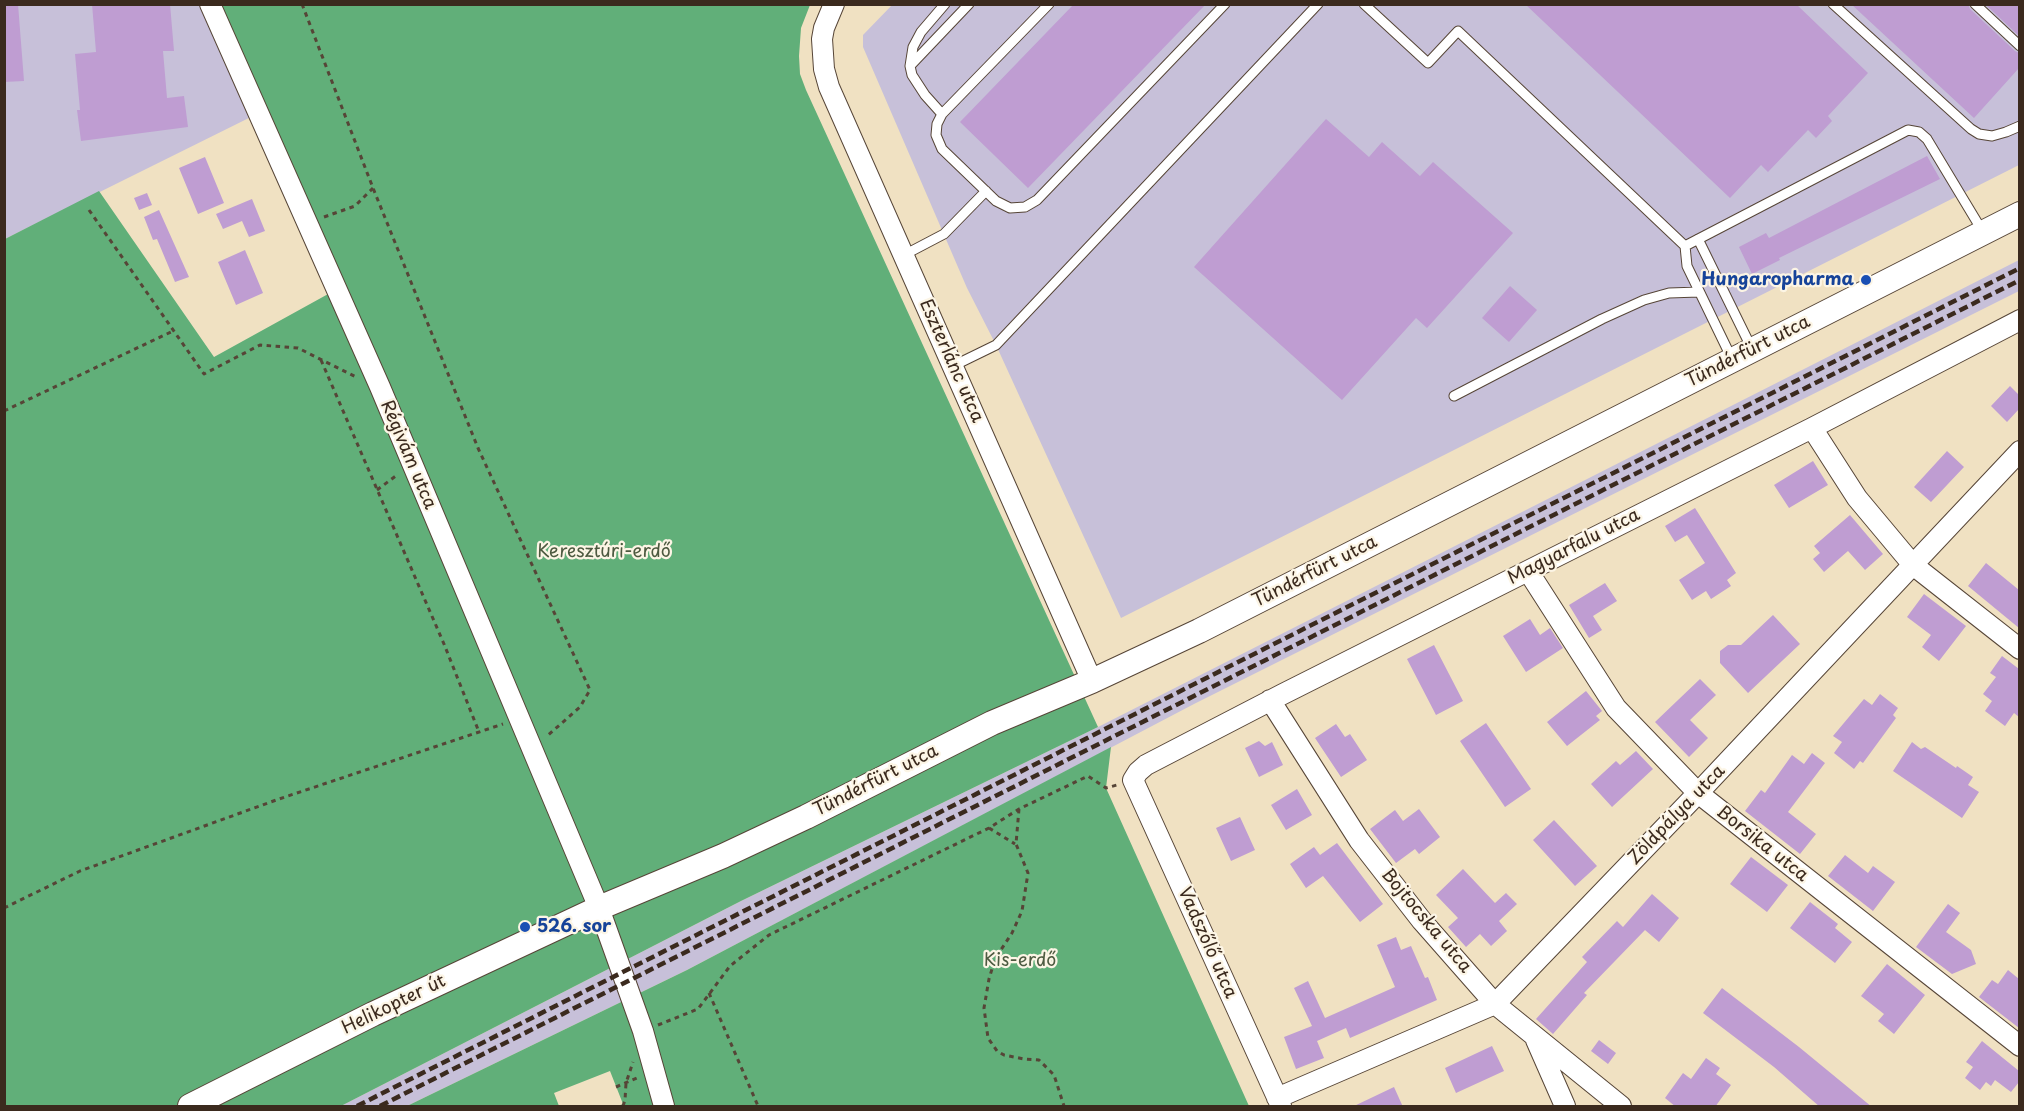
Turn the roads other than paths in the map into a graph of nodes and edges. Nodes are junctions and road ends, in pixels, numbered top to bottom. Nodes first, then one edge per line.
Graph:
1 (210, 4) edge
2 (834, 4) edge
3 (945, 4) edge
4 (969, 4) edge
5 (1049, 4) edge
6 (1225, 4) edge
7 (1318, 4) edge
8 (1364, 4) edge
9 (1833, 4) edge
10 (1975, 4) edge
11 (2019, 46) edge
12 (910, 66) junction
13 (942, 114) junction
14 (2019, 126) edge
15 (986, 191) junction
16 (2019, 214) edge
17 (1983, 233) junction
18 (1698, 239) junction
19 (1685, 246) junction
20 (904, 255) junction
21 (1699, 292) junction
22 (2019, 320) edge
23 (1742, 354) junction
24 (953, 366) junction
25 (1454, 396) dead end
26 (1812, 428) junction
27 (2019, 451) edge
28 (1913, 565) junction
29 (1528, 570) junction
30 (2019, 649) edge
31 (1092, 681) junction
32 (1270, 700) junction
33 (1133, 780) joint
34 (1698, 794) junction
35 (599, 908) junction
36 (1495, 1004) junction
37 (1534, 1035) junction
38 (2019, 1046) edge
39 (1279, 1102) edge
40 (190, 1107) edge
41 (664, 1107) edge
42 (1565, 1107) edge
43 (1621, 1107) edge

1 - 35 street, Régivám utca
2 - 20 street, Eszterlánc utca
3 - 12 lane
4 - 12 lane
5 - 13 lane
6 - 15 lane
7 - 24 lane
8 - 19 lane
9 - 14 lane
10 - 11 lane
12 - 13 lane
13 - 15 lane
15 - 20 lane
16 - 17 street, Tündérfürt utca
17 - 18 lane
17 - 23 street, Tündérfürt utca
18 - 19 lane
18 - 23 lane
19 - 21 lane
20 - 24 street, Eszterlánc utca
21 - 23 lane
21 - 25 lane
22 - 26 street, Magyarfalu utca
23 - 31 street, Tündérfürt utca
24 - 31 street, Eszterlánc utca
26 - 28 street
26 - 29 street, Magyarfalu utca
27 - 28 street, Zöldpálya utca
28 - 30 street
28 - 34 street, Zöldpálya utca
29 - 32 street, Magyarfalu utca
29 - 34 street, Borsika utca
31 - 35 street, Tündérfürt utca
32 - 33 street, Magyarfalu utca
32 - 36 street, Bojtocska utca
33 - 39 street, Vadszőlő utca
34 - 36 street, Zöldpálya utca
34 - 38 street, Borsika utca
35 - 40 street, Helikopter út
35 - 41 street
36 - 37 street, Bojtocska utca
36 - 39 street, Zöldpálya utca
37 - 42 street
37 - 43 street, Bojtocska utca

